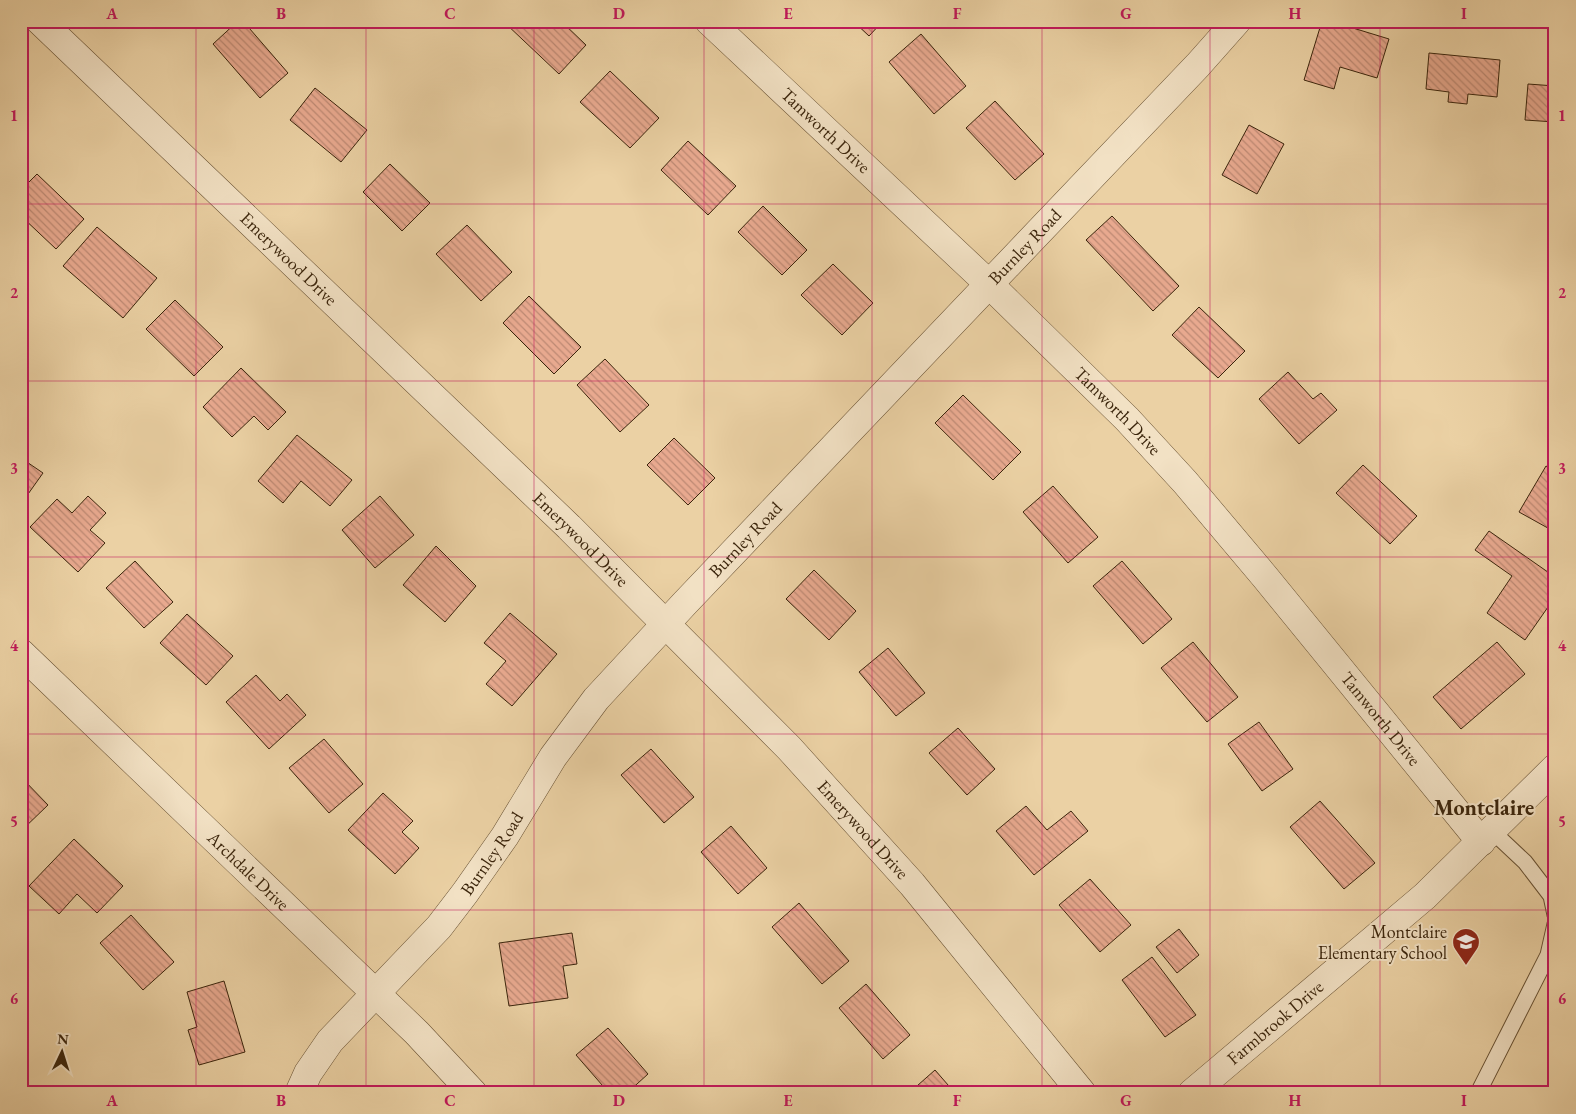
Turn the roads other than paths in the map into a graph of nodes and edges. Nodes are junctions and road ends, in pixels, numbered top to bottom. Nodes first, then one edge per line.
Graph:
1 (40, 21) edge
2 (709, 21) edge
3 (1237, 21) edge
4 (989, 284) junction
5 (666, 623) junction
6 (21, 653) edge
7 (1555, 768) edge
8 (1486, 837) junction
9 (1555, 915) edge
10 (1555, 924) edge
11 (376, 993) junction
12 (299, 1093) edge
13 (473, 1093) edge
14 (1082, 1093) edge
15 (1192, 1093) edge
16 (1478, 1093) edge

1 - 5 street, Emerywood Drive
2 - 4 street, Tamworth Drive
3 - 4 street, Burnley Road
4 - 5 street, Burnley Road
4 - 8 street, Tamworth Drive
5 - 11 street, Burnley Road
5 - 14 street, Emerywood Drive
6 - 11 street, Archdale Drive
7 - 8 street, Farmbrook Drive
8 - 9 lane
8 - 15 street, Farmbrook Drive
10 - 16 lane
11 - 12 street, Burnley Road
11 - 13 street, Archdale Drive

